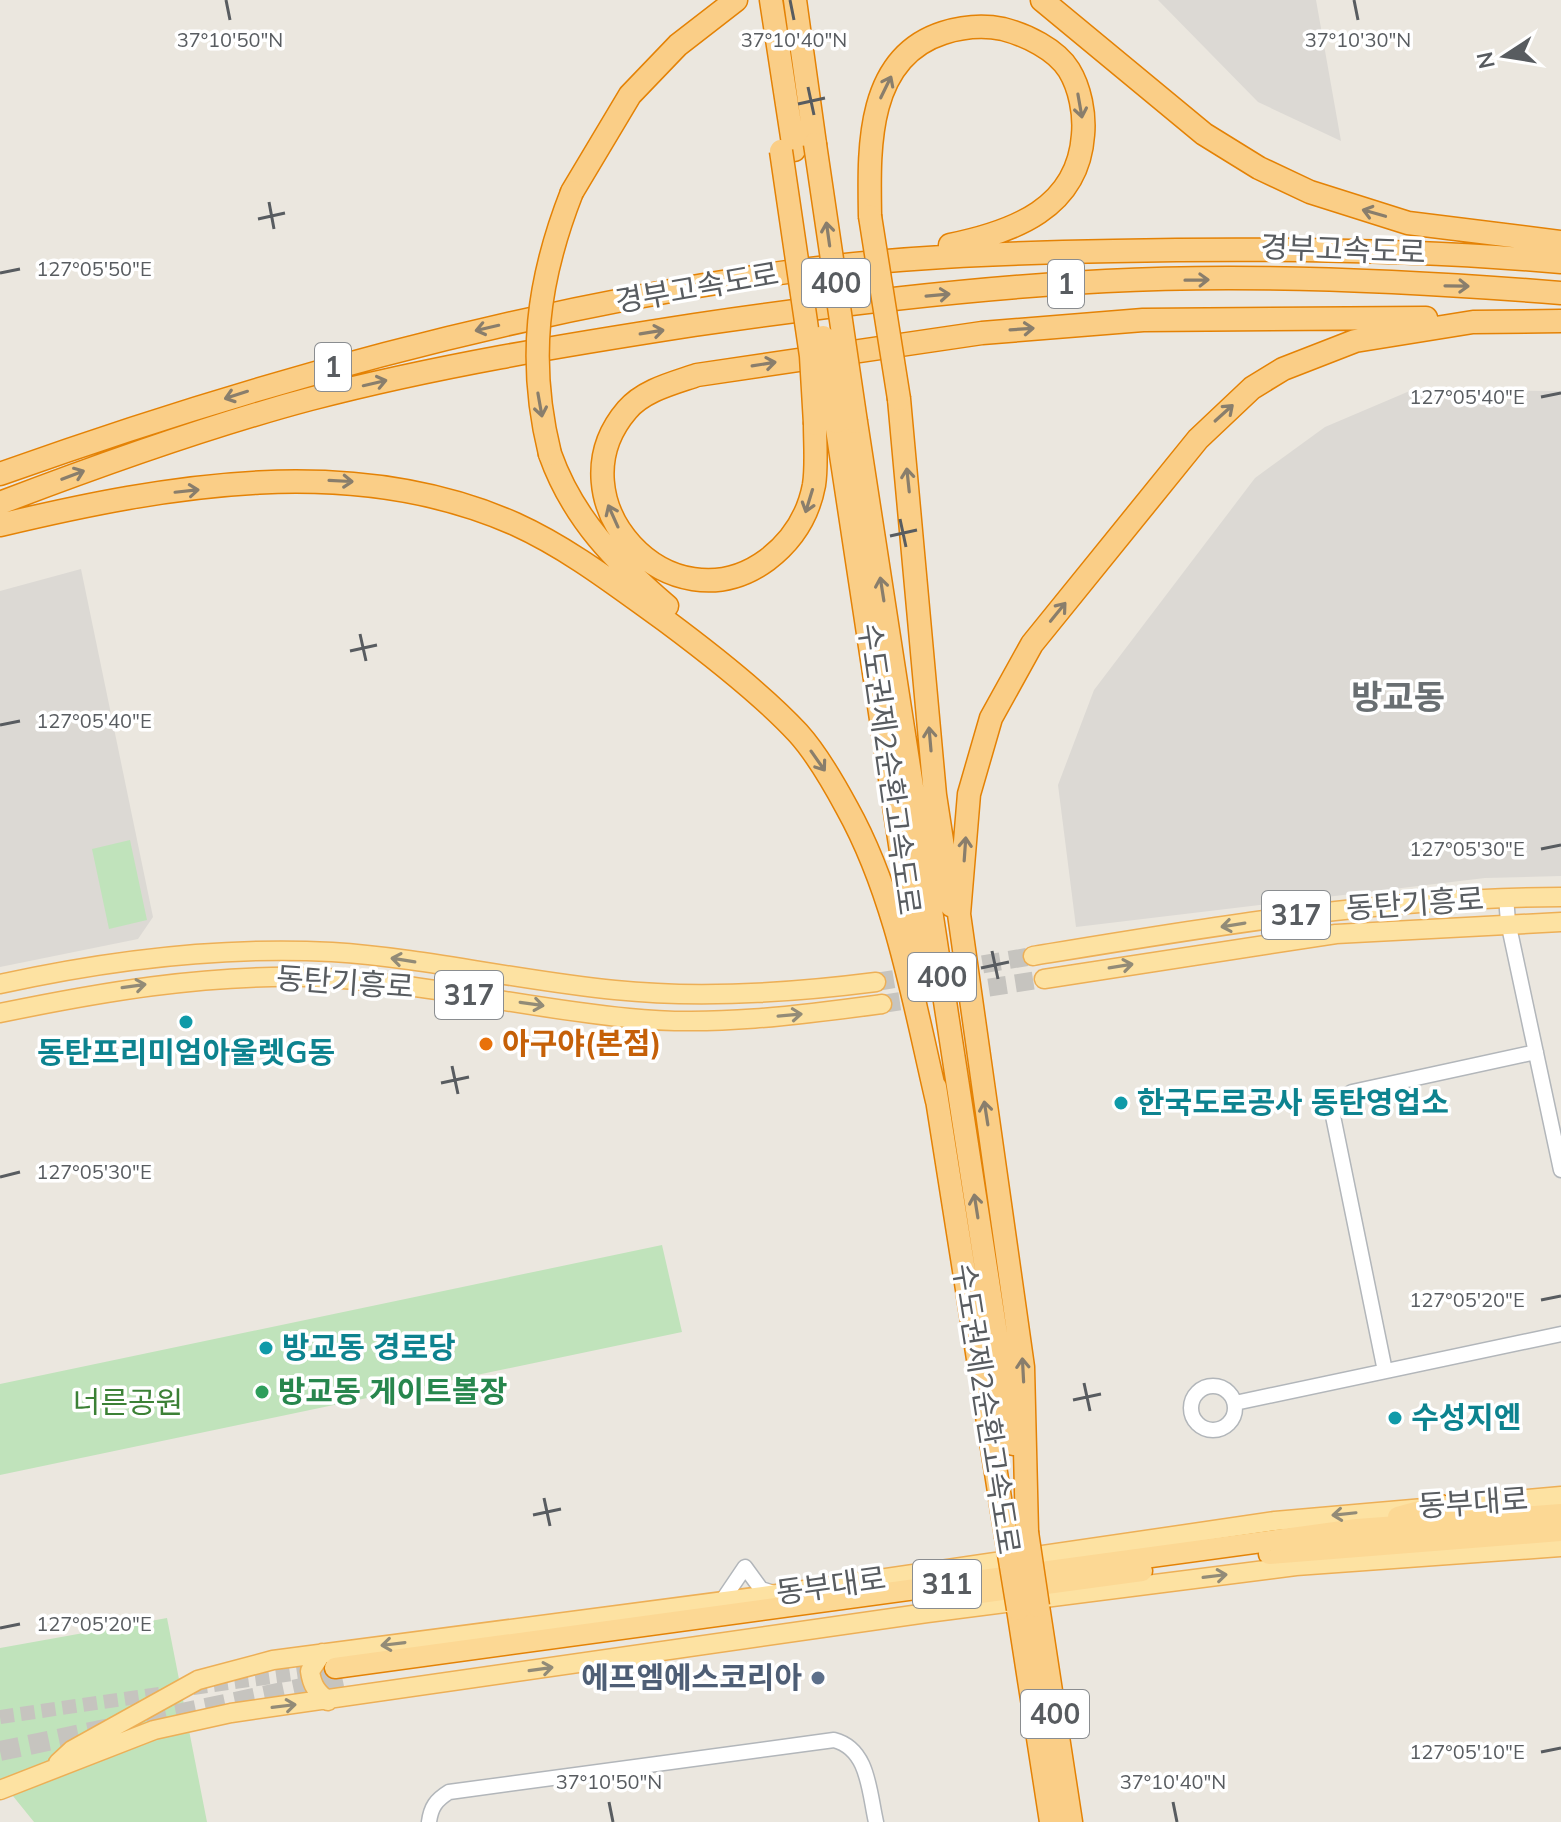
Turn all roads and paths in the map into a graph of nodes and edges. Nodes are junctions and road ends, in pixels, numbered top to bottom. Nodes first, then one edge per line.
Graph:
1 (736, 0) edge
2 (795, 0) edge
3 (1042, 0) edge
4 (1053, 0) edge
5 (767, 4) edge
6 (1092, 40) junction
7 (797, 148) junction
8 (1561, 242) edge
9 (1561, 262) edge
10 (851, 266) junction
11 (1561, 293) edge
12 (1554, 321) edge
13 (836, 423) junction
14 (0, 474) edge
15 (0, 503) edge
16 (0, 525) edge
17 (798, 733) junction
18 (1506, 897) junction
19 (1561, 897) edge
20 (1508, 922) junction
21 (1561, 922) edge
22 (1033, 956) tunnel mouth
23 (1044, 979) tunnel mouth
24 (876, 982) tunnel mouth
25 (967, 982) junction
26 (0, 984) edge
27 (882, 1004) tunnel mouth
28 (0, 1013) edge
29 (1536, 1052) junction
30 (937, 1101) junction
31 (1561, 1170) edge
32 (1561, 1334) edge
33 (1385, 1371) junction
34 (1235, 1403) dead end
35 (1560, 1499) edge
36 (1441, 1505) junction
37 (1357, 1529) junction
38 (1561, 1531) edge
39 (1017, 1534) junction
40 (1561, 1544) edge
41 (1330, 1549) junction
42 (777, 1594) junction
43 (722, 1601) junction
44 (1028, 1607) junction
45 (334, 1667) junction
46 (328, 1701) junction
47 (53, 1768) junction
48 (5, 1789) edge
49 (429, 1822) edge
50 (876, 1822) edge
51 (1051, 1822) edge
52 (1071, 1822) edge

1 -> 17 highway, bridge
2 - 7 highway, 수도권제2순환고속도로 / 400
3 - 6 highway
4 - 6 highway
5 - 7 highway
8 -> 6 highway
13 -> 7 highway, 수도권제2순환고속도로 / 400, bridge
7 - 13 highway, bridge
9 - 10 highway, 경부고속도로 / 1
10 -> 14 highway, 경부고속도로 / 1
25 -> 10 highway, bridge
15 -> 11 highway, 경부고속도로 / 1
13 -> 12 highway
25 -> 12 highway
13 - 30 highway, 수도권제2순환고속도로 / 400
39 -> 13 highway, 수도권제2순환고속도로 / 400
16 -> 17 highway
17 -> 30 highway
18 - 19 main road, 동탄기흥로 / 317
18 - 20 street
18 -> 22 main road, 동탄기흥로 / 317
20 - 21 main road, 동탄기흥로 / 317
23 -> 20 main road, 동탄기흥로 / 317
20 - 29 street
24 -> 26 main road, 동탄기흥로 / 317
39 -> 25 highway
28 -> 27 main road, 동탄기흥로 / 317
29 - 31 street
29 - 33 street
30 - 39 highway, 수도권제2순환고속도로 / 400
32 - 33 street
33 - 34 street
35 - 36 main road, 동부대로
35 - 37 highway, 동부대로 / 311
36 - 37 highway
36 -> 42 main road, 동부대로
37 - 45 highway, 동부대로 / 311
38 - 41 highway, 동부대로 / 311
39 - 44 highway, 수도권제2순환고속도로 / 400, bridge
40 - 41 highway
46 -> 40 main road
41 - 45 highway, 동부대로 / 311
42 - 43 main road, 동부대로
42 - 43 street
43 -> 45 main road, 동부대로
44 - 51 highway, 수도권제2순환고속도로 / 400
44 - 52 highway, 수도권제2순환고속도로 / 400
45 - 46 main road
45 - 47 main road, 동부대로
47 -> 46 main road
47 - 48 main road
49 - 50 street

